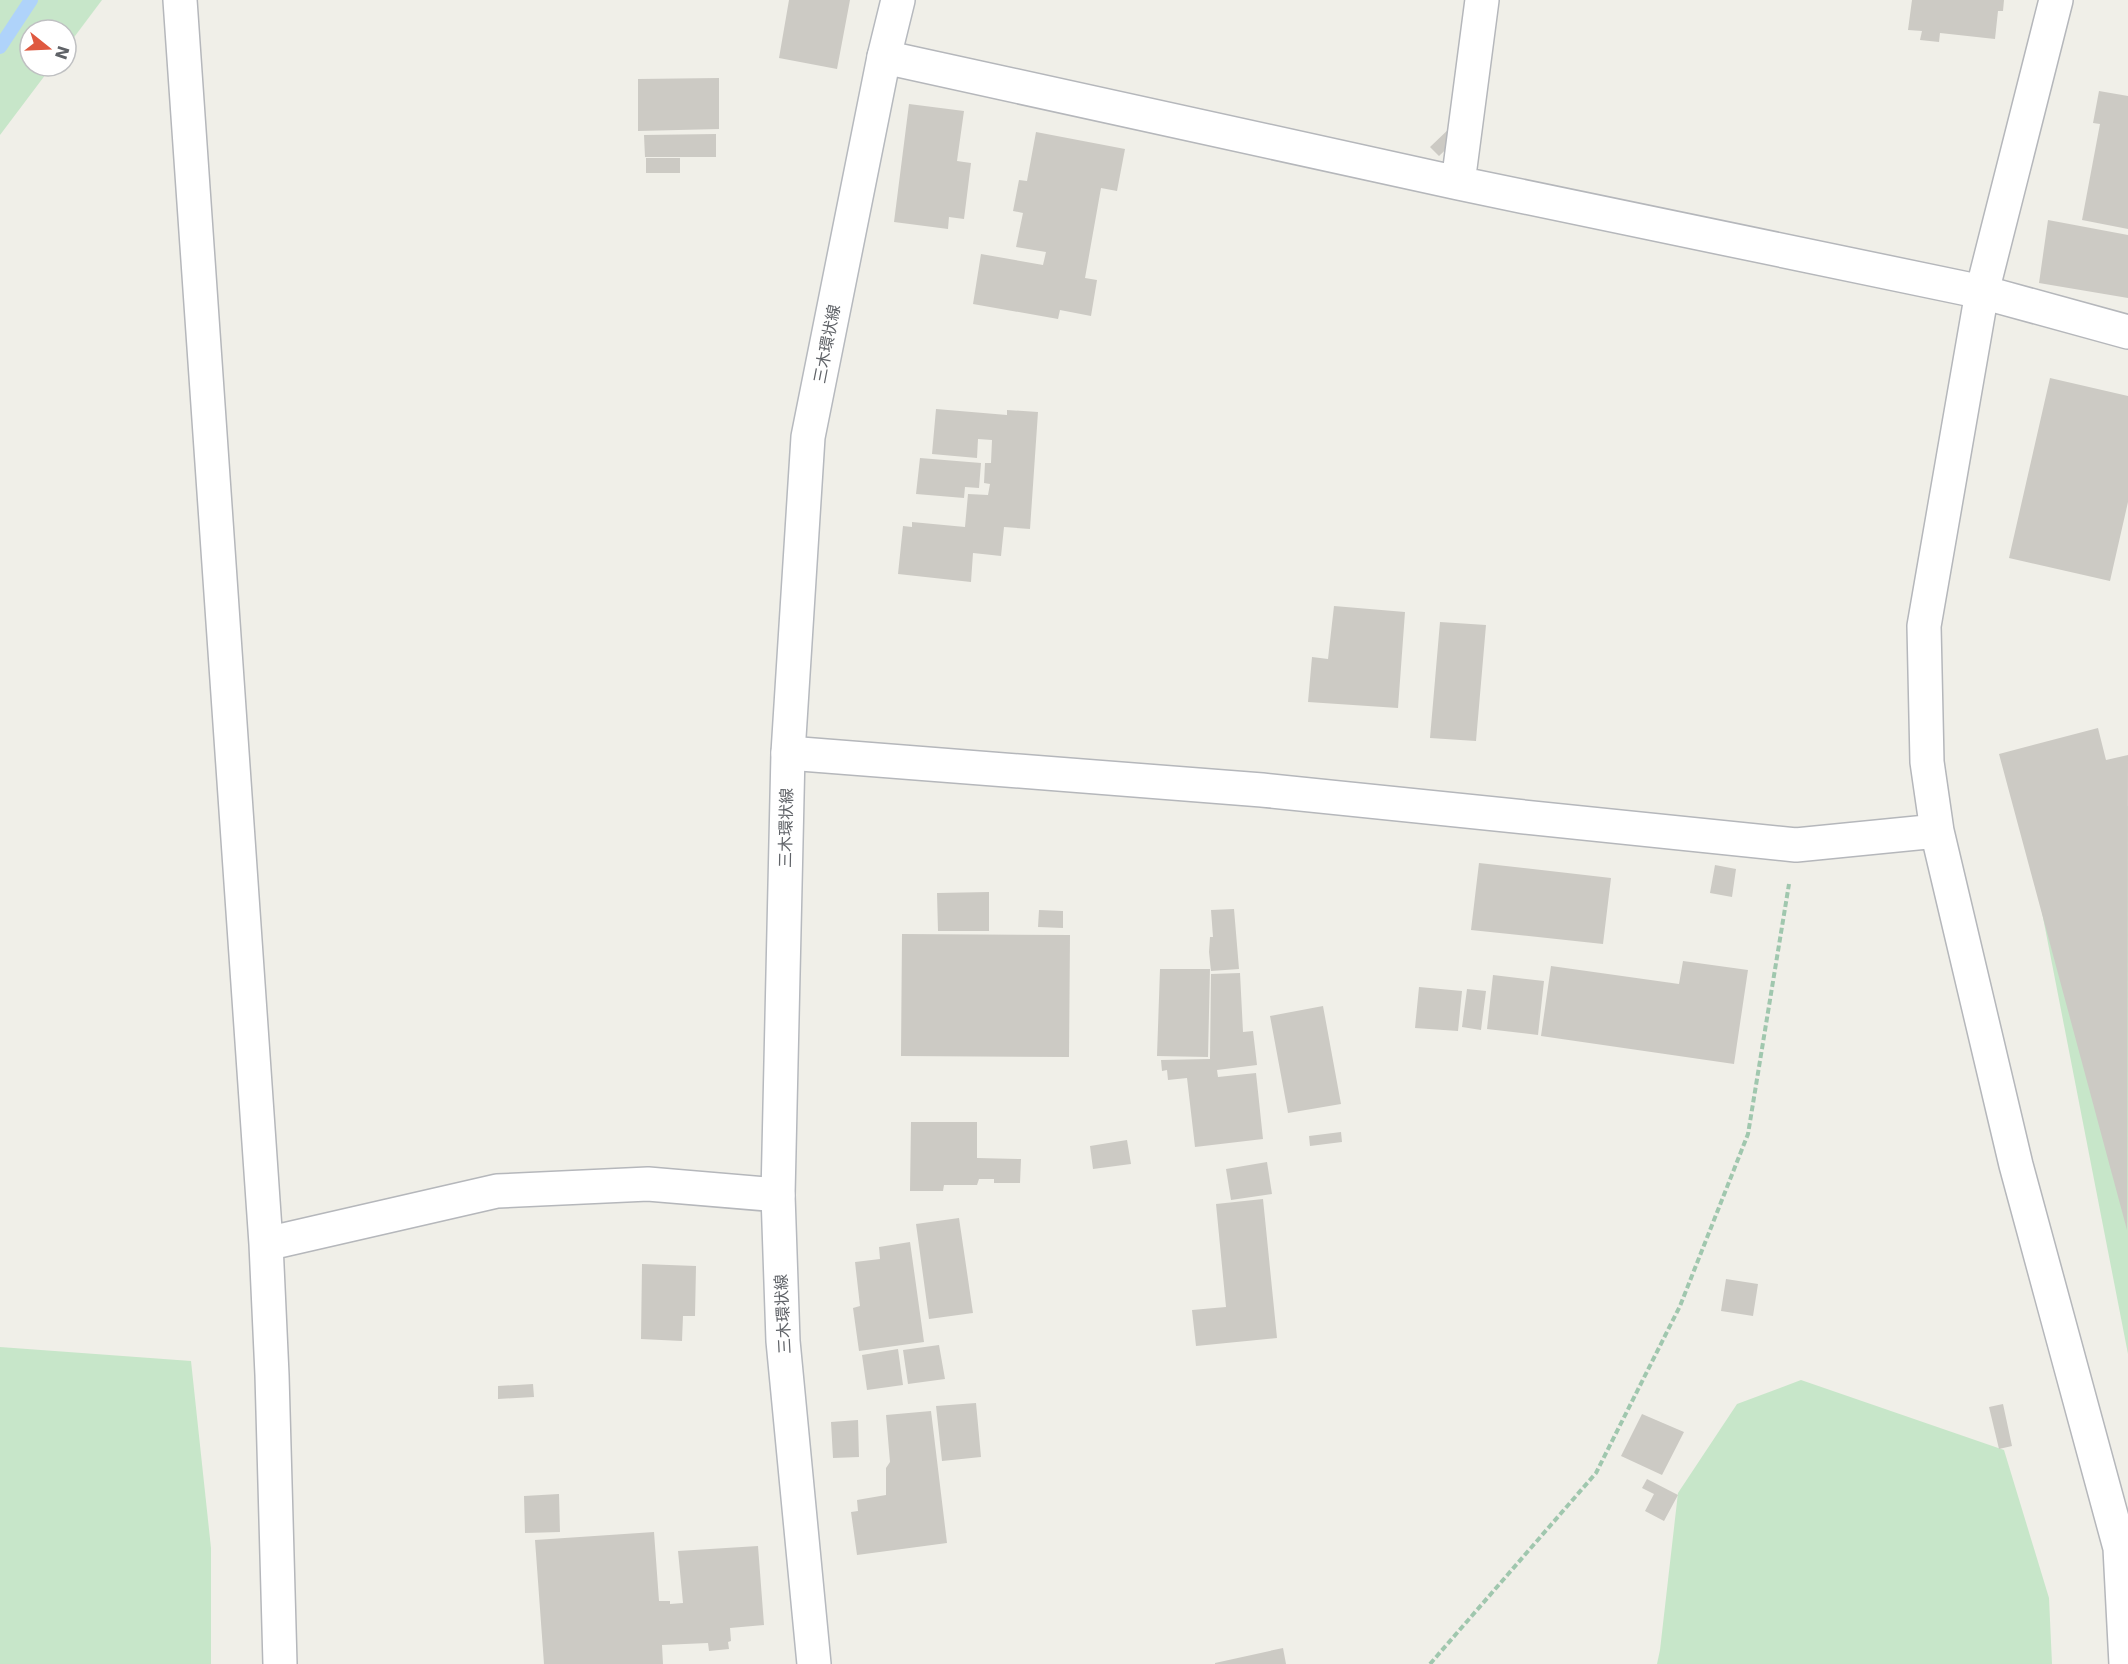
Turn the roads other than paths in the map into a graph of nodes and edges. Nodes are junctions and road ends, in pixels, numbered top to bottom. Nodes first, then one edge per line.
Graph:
1 (180, 0) edge
2 (898, 0) edge
3 (1482, 0) edge
4 (2056, 0) edge
5 (884, 57) junction
6 (1458, 183) junction
7 (1982, 292) junction
8 (2128, 332) edge
9 (788, 753) junction
10 (1937, 831) junction
11 (778, 1195) junction
12 (266, 1244) junction
13 (280, 1664) edge
14 (814, 1664) edge
15 (2126, 1664) edge

1 - 12 street
2 - 5 street, 三木環状線
3 - 6 street
4 - 7 street
5 - 6 street
5 - 9 street, 三木環状線
6 - 7 street
7 - 8 street
7 - 10 street
9 - 10 street
9 - 11 street, 三木環状線
10 - 15 street
11 - 12 street
11 - 14 street, 三木環状線
12 - 13 street

